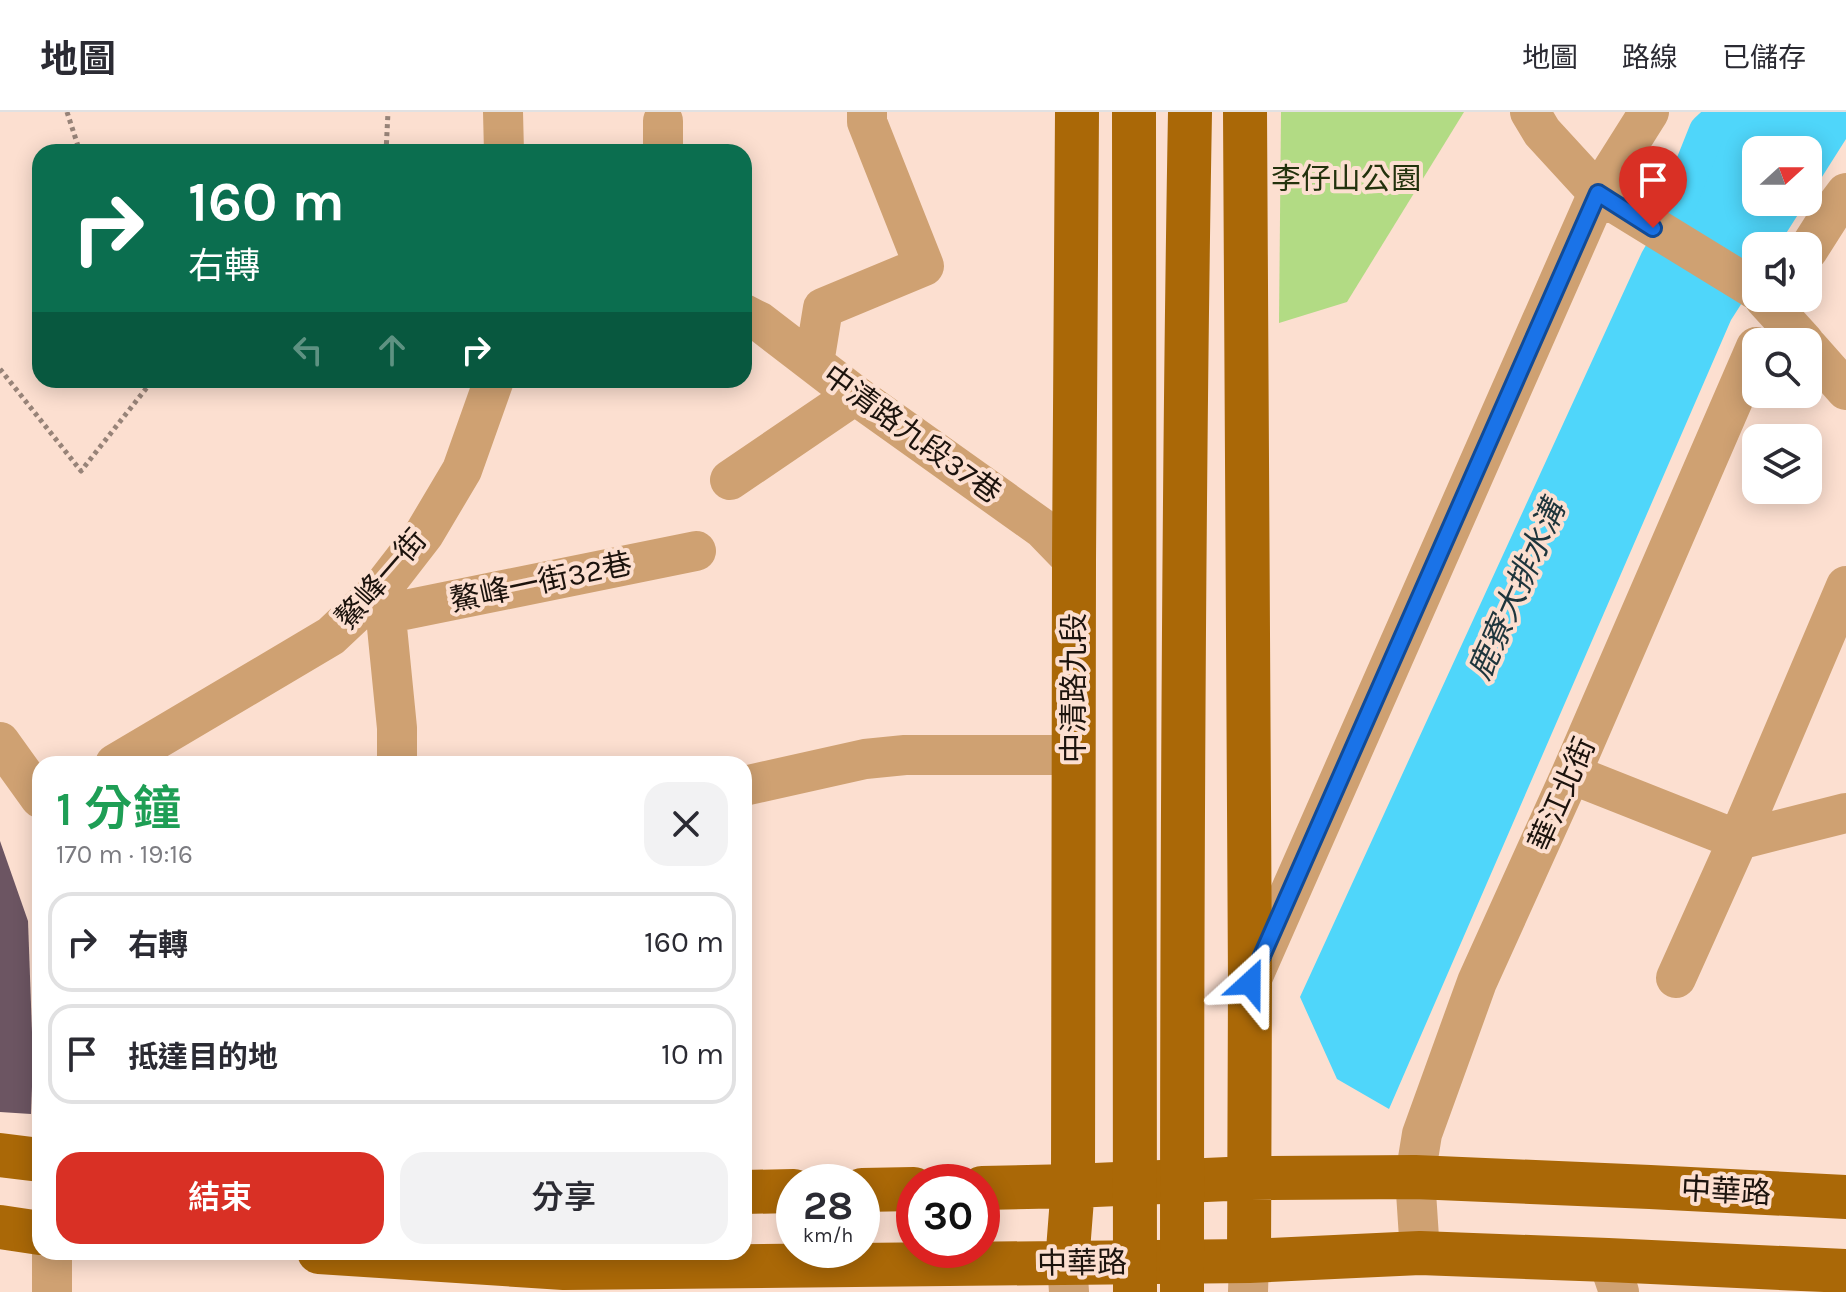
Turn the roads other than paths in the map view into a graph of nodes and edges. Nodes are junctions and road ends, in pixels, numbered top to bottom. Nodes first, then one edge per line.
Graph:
1 (503, 112) edge
2 (867, 112) edge
3 (1077, 112) edge
4 (1134, 112) edge
5 (1190, 112) edge
6 (1245, 112) edge
7 (1530, 112) edge
8 (1649, 112) edge
9 (504, 144) edge
10 (1846, 193) edge
11 (1613, 203) junction
12 (1819, 232) edge
13 (1742, 295) edge
14 (1762, 312) edge
15 (1766, 312) edge
16 (752, 318) edge
17 (1786, 328) edge
18 (814, 363) junction
19 (1822, 363) edge
20 (491, 388) edge
21 (1846, 390) edge
22 (855, 395) junction
23 (730, 480) dead end
24 (696, 551) dead end
25 (1074, 561) junction
26 (1846, 586) edge
27 (384, 600) junction
28 (0, 742) edge
29 (1074, 755) junction
30 (128, 756) edge
31 (397, 756) edge
32 (1571, 774) junction
33 (752, 784) edge
34 (32, 787) edge
35 (1846, 813) edge
36 (1738, 840) junction
37 (1676, 978) dead end
38 (1250, 983) junction
39 (0, 1155) edge
40 (32, 1159) edge
41 (1415, 1177) junction
42 (1250, 1178) junction
43 (1073, 1186) junction
44 (1000, 1188) edge
45 (776, 1191) edge
46 (752, 1192) edge
47 (1846, 1197) edge
48 (0, 1227) edge
49 (32, 1232) edge
50 (1420, 1253) junction
51 (52, 1260) edge
52 (442, 1260) edge
53 (1846, 1271) edge
54 (1249, 1276) edge
55 (1613, 1276) edge
56 (1068, 1278) edge
57 (52, 1292) edge
58 (1135, 1292) edge
59 (1182, 1292) edge

1 - 9 street
2 - 18 street
3 - 25 main road, 中清路九段
4 - 58 main road, bridge
5 - 59 main road, bridge
6 - 38 main road
7 - 11 street
8 - 11 street
10 - 12 street
11 - 13 street
11 - 38 street
14 - 32 street, 華江北街
15 - 17 street
16 - 18 street, 中清路九段37巷
18 - 22 street, 中清路九段37巷
19 - 21 street
20 - 27 street, 鰲峰一街
22 - 23 street
22 - 25 street, 中清路九段37巷
24 - 27 street, 鰲峰一街32巷
25 - 29 main road, 中清路九段
26 - 36 street
27 - 30 street, 鰲峰一街
27 - 31 street
28 - 34 street
29 - 33 street
29 - 43 main road, 中清路九段
32 - 36 street
32 - 41 street, 華江北街
35 - 36 street
36 - 37 street
38 - 42 main road
39 - 40 main road
41 - 42 main road, 中華路
41 - 47 main road, 中華路
41 - 50 street, 華江北街
42 - 43 main road, 中華路
42 - 54 main road
43 - 44 main road, 中華路
43 - 56 main road, 中清路九段
45 - 46 main road
48 - 49 main road
50 - 54 main road, 中華路
50 - 55 main road, 中華路
51 - 57 street
52 - 56 main road, 中華路
53 - 55 main road, 中華路
54 - 56 main road, 中華路

